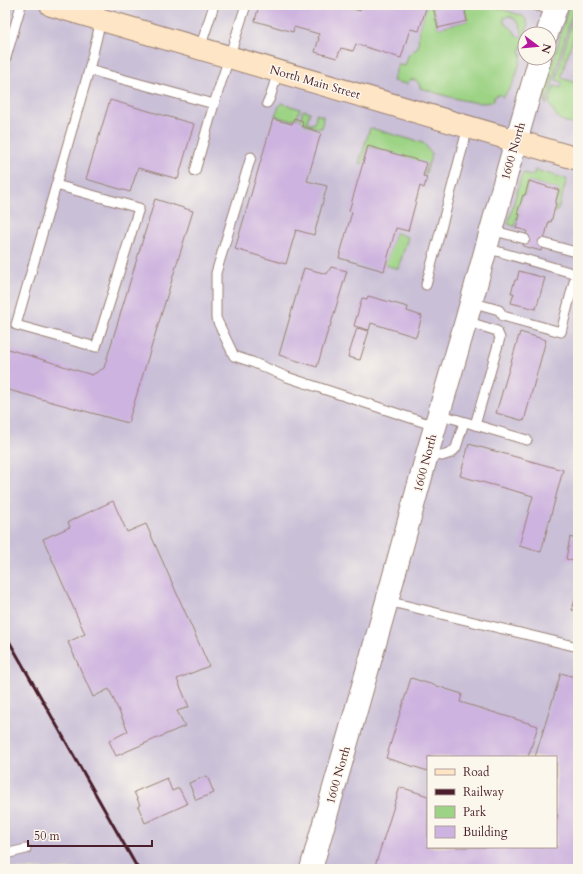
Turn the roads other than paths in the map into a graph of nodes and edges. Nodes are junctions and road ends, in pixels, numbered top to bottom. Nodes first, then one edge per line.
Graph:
1 (21, 5) edge
2 (51, 5) edge
3 (214, 5) edge
4 (246, 5) edge
5 (534, 5) edge
6 (75, 8) edge
7 (556, 8) edge
8 (101, 20) junction
9 (550, 26) edge
10 (200, 48) junction
11 (230, 57) junction
12 (5, 61) edge
13 (538, 66) edge
14 (89, 70) junction
15 (278, 71) junction
16 (267, 103) dead end
17 (214, 104) junction
18 (468, 127) junction
19 (516, 141) junction
20 (251, 157) dead end
21 (578, 159) edge
22 (195, 171) dead end
23 (56, 185) junction
24 (488, 239) junction
25 (525, 239) dead end
26 (543, 244) dead end
27 (576, 252) dead end
28 (426, 285) dead end
29 (468, 311) junction
30 (436, 420) junction
31 (464, 422) junction
32 (475, 425) junction
33 (527, 440) dead end
34 (428, 451) junction
35 (387, 601) junction
36 (578, 647) edge
37 (26, 849) dead end
38 (5, 854) edge
39 (311, 869) edge

1 - 12 lane
2 - 6 main road, North Main Street
3 - 10 lane
4 - 11 lane
5 - 7 lane
6 - 8 main road, North Main Street
7 - 9 street
8 - 10 main road, North Main Street
8 - 14 lane
10 - 11 main road, North Main Street
11 - 15 main road, North Main Street
11 - 17 lane
13 - 19 street, 1600 North
14 - 17 lane
14 - 23 lane
15 - 16 lane
15 - 18 main road, North Main Street
17 - 22 lane
18 - 19 main road, North Main Street
18 - 28 lane
19 - 21 main road, North Main Street
19 - 24 street, 1600 North
20 - 30 lane
23 - 23 lane
24 - 25 lane
24 - 29 street, 1600 North
24 - 29 lane
26 - 27 lane
29 - 30 street, 1600 North
29 - 32 lane
30 - 31 lane
30 - 34 street, 1600 North
31 - 32 lane
31 - 34 lane
32 - 33 lane
34 - 35 street, 1600 North
35 - 36 lane
35 - 39 street, 1600 North
37 - 38 lane

